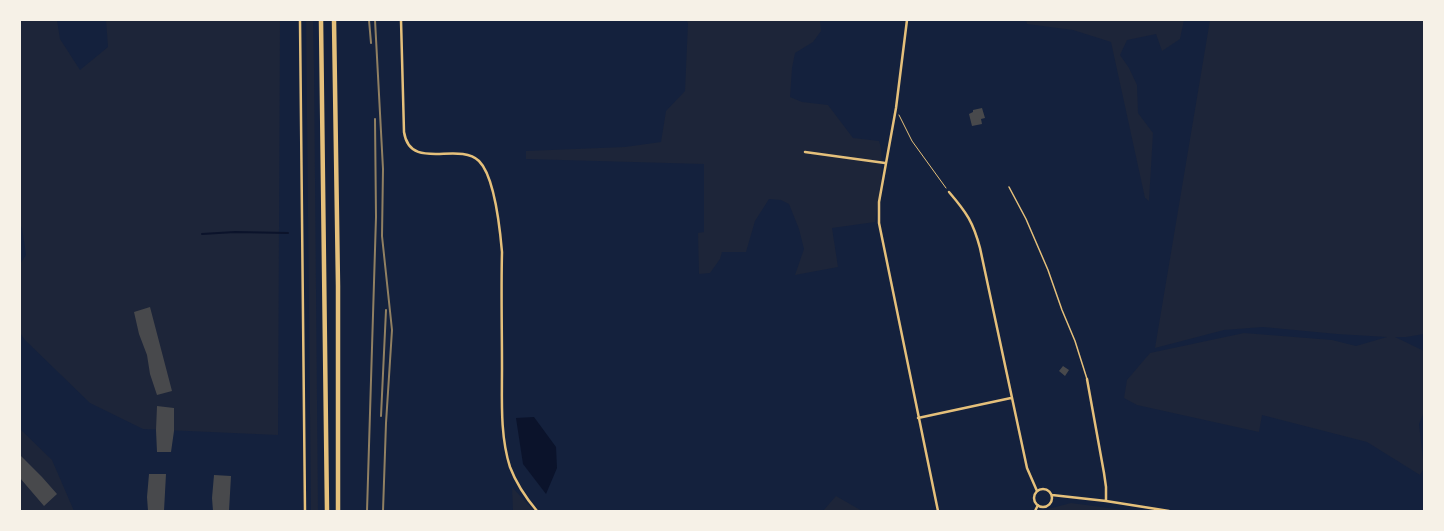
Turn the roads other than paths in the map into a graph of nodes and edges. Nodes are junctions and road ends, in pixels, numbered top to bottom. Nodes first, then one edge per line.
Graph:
1 (300, 20) edge
2 (321, 20) edge
3 (334, 20) edge
4 (401, 20) edge
5 (907, 20) edge
6 (805, 152) dead end
7 (885, 163) junction
8 (1010, 187) dead end
9 (949, 192) road end
10 (1086, 379) joint
11 (1012, 398) junction
12 (918, 418) junction
13 (1037, 491) junction
14 (1052, 495) junction
15 (1106, 501) junction
16 (1038, 505) junction
17 (305, 511) edge
18 (327, 511) edge
19 (338, 511) edge
20 (537, 511) edge
21 (938, 511) edge
22 (1035, 511) edge
23 (1170, 511) edge

1 - 17 street
2 - 18 highway
3 - 19 highway
4 - 20 street
5 - 7 street
6 - 7 street
7 - 12 street
8 - 10 lane
9 - 11 street
10 - 15 street
11 - 12 street
11 - 13 street
12 - 21 street
13 - 14 street
13 - 16 street
14 - 15 street
14 - 16 street
15 - 23 street
16 - 22 street

